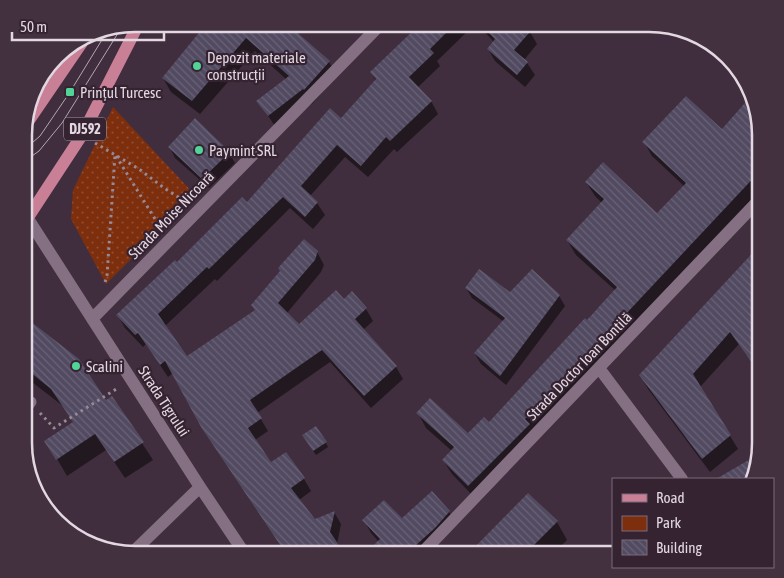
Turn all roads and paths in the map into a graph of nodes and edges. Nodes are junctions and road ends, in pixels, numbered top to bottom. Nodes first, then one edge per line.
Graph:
1 (134, 33) edge
2 (372, 33) edge
3 (76, 52) edge
4 (35, 111) edge
5 (92, 142) dead end
6 (115, 156) junction
7 (32, 208) edge
8 (200, 208) junction
9 (751, 208) edge
10 (32, 229) edge
11 (168, 241) junction
12 (104, 284) dead end
13 (92, 319) junction
14 (599, 368) junction
15 (131, 380) junction
16 (33, 410) edge
17 (681, 478) edge
18 (200, 487) junction
19 (140, 545) edge
20 (239, 545) edge
21 (429, 546) edge

1 - 7 main road, DJ592
2 - 8 street, Strada Moise Nicoară
3 - 4 main road
5 - 6 path
6 - 8 path
6 - 11 path
6 - 12 path
8 - 11 street, Strada Moise Nicoară
9 - 14 street, Strada Doctor Ioan Bontilă
10 - 13 street, Strada Tigrului
11 - 13 street, Strada Moise Nicoară
13 - 15 street, Strada Tigrului
14 - 17 street
14 - 21 street, Strada Doctor Ioan Bontilă
15 - 16 path
15 - 18 street, Strada Tigrului
18 - 19 street
18 - 20 street, Strada Tigrului

